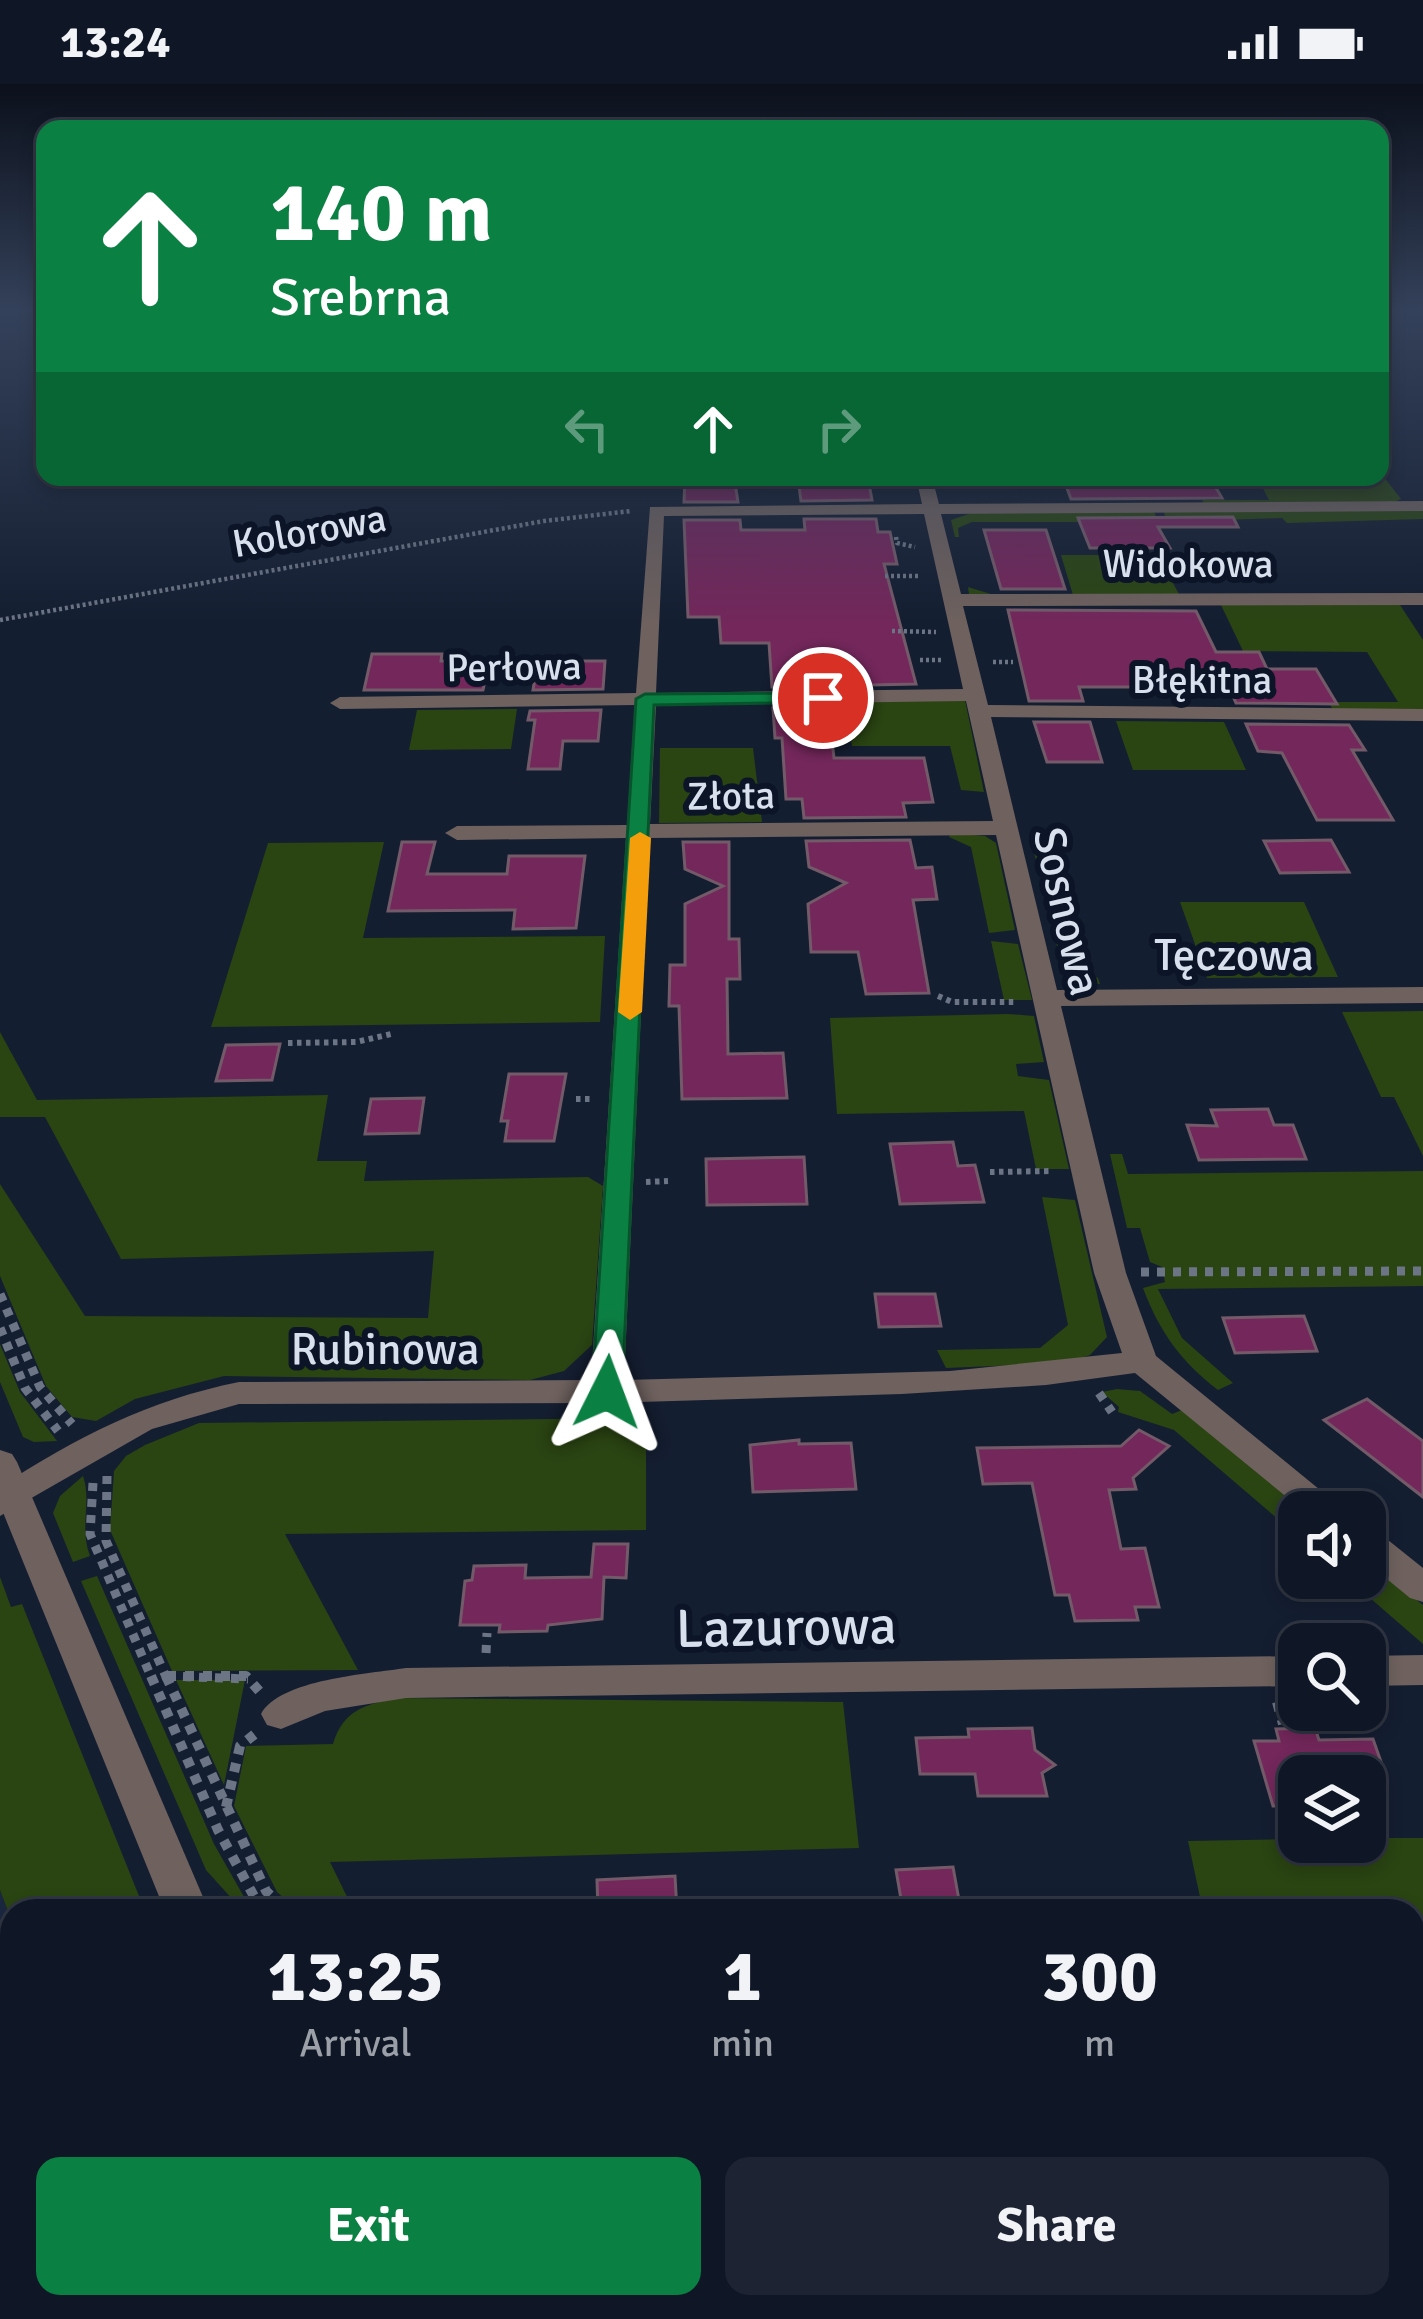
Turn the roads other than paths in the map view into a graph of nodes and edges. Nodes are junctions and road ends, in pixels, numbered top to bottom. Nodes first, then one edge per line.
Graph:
1 (926, 486) edge
2 (1400, 486) dead end
3 (1419, 506) edge
4 (932, 509) junction
5 (1423, 599) edge
6 (953, 600) junction
7 (645, 699) junction
8 (340, 703) dead end
9 (978, 703) junction
10 (1423, 715) edge
11 (1005, 828) junction
12 (641, 832) junction
13 (457, 833) dead end
14 (1423, 995) edge
15 (1046, 1000) junction
16 (1141, 1361) junction
17 (607, 1392) junction
18 (4, 1487) edge
19 (1303, 1491) edge
20 (1386, 1558) edge
21 (1423, 1588) edge
22 (1386, 1670) edge
23 (1423, 1670) edge
24 (1278, 1671) edge
25 (280, 1714) road end
26 (182, 1899) edge

1 - 4 street, Sosnowa
2 - 3 street
3 - 4 street
4 - 6 street, Sosnowa
4 - 7 street
5 - 6 street, Widokowa
6 - 9 street, Sosnowa
7 - 8 street, Perłowa
7 - 9 street, Perłowa
7 - 12 street
9 - 10 street, Błękitna
9 - 11 street, Sosnowa
11 - 12 street, Złota
11 - 15 street, Sosnowa
12 - 13 street, Złota
12 - 17 street
14 - 15 street, Tęczowa
15 - 16 street, Sosnowa
16 - 17 street, Rubinowa
16 - 19 street
17 - 18 street, Rubinowa
18 - 26 street
20 - 21 street
22 - 23 street
24 - 25 street, Lazurowa

